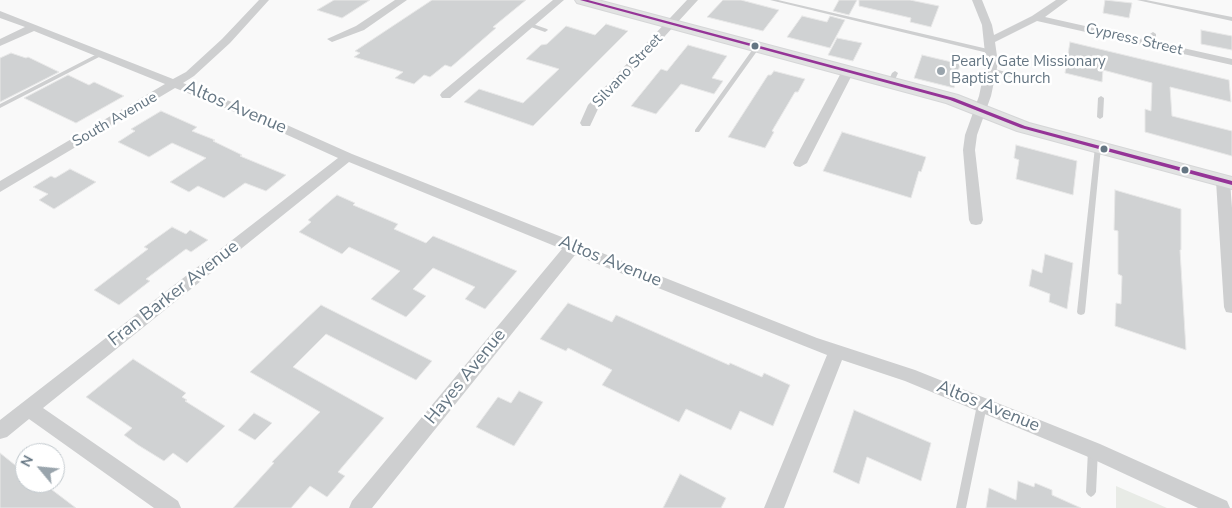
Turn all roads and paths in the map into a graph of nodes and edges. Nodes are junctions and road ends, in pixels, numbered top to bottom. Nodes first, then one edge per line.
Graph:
1 (264, 0) edge
2 (402, 0) edge
3 (559, 0) edge
4 (582, 0) edge
5 (693, 0) edge
6 (772, 0) edge
7 (977, 0) edge
8 (1063, 0) edge
9 (1139, 0) edge
10 (0, 14) edge
11 (1036, 18) junction
12 (1232, 19) edge
13 (671, 24) junction
14 (530, 25) junction
15 (34, 27) junction
16 (545, 30) dead end
17 (332, 39) dead end
18 (0, 43) edge
19 (991, 46) junction
20 (757, 47) junction
21 (101, 54) junction
22 (1232, 62) edge
23 (991, 70) junction
24 (848, 71) junction
25 (1022, 78) dead end
26 (175, 83) junction
27 (446, 95) dead end
28 (1101, 98) dead end
29 (0, 106) edge
30 (979, 110) junction
31 (1100, 117) dead end
32 (586, 123) dead end
33 (697, 131) dead end
34 (1098, 147) junction
35 (347, 158) junction
36 (800, 163) dead end
37 (1227, 182) edge
38 (0, 187) edge
39 (976, 220) dead end
40 (573, 247) junction
41 (1232, 307) edge
42 (1081, 312) dead end
43 (837, 351) junction
44 (982, 405) junction
45 (29, 408) junction
46 (0, 431) edge
47 (1093, 450) junction
48 (1091, 492) dead end
49 (171, 508) edge
50 (359, 508) edge
51 (774, 508) edge
52 (961, 508) edge
53 (1220, 508) edge

1 - 26 street, South Avenue
2 - 17 street
3 - 14 street
4 - 13 main road
5 - 13 street, Silvano Street
6 - 19 lane
7 - 19 street
8 - 11 street
9 - 12 lane
10 - 15 street, Altos Avenue
11 - 19 street
11 - 22 street, Cypress Street
13 - 20 main road
13 - 32 street, Silvano Street
14 - 16 lane
14 - 27 street
15 - 18 street
15 - 21 street, Altos Avenue
19 - 23 street
20 - 24 main road
20 - 33 lane
21 - 26 street, Altos Avenue
21 - 29 lane
23 - 25 lane
23 - 30 street
24 - 30 main road
24 - 36 street
26 - 35 street, Altos Avenue
26 - 38 street, South Avenue
28 - 31 lane
30 - 34 main road
30 - 39 street
34 - 37 main road
34 - 42 lane
35 - 40 street, Altos Avenue
35 - 45 street, Fran Barker Avenue
37 - 41 street
40 - 43 street, Altos Avenue
40 - 50 street, Hayes Avenue
43 - 44 street, Altos Avenue
43 - 51 street
44 - 47 street, Altos Avenue
44 - 52 lane
45 - 46 street, Fran Barker Avenue
45 - 49 street
47 - 48 lane
47 - 53 street, Altos Avenue

